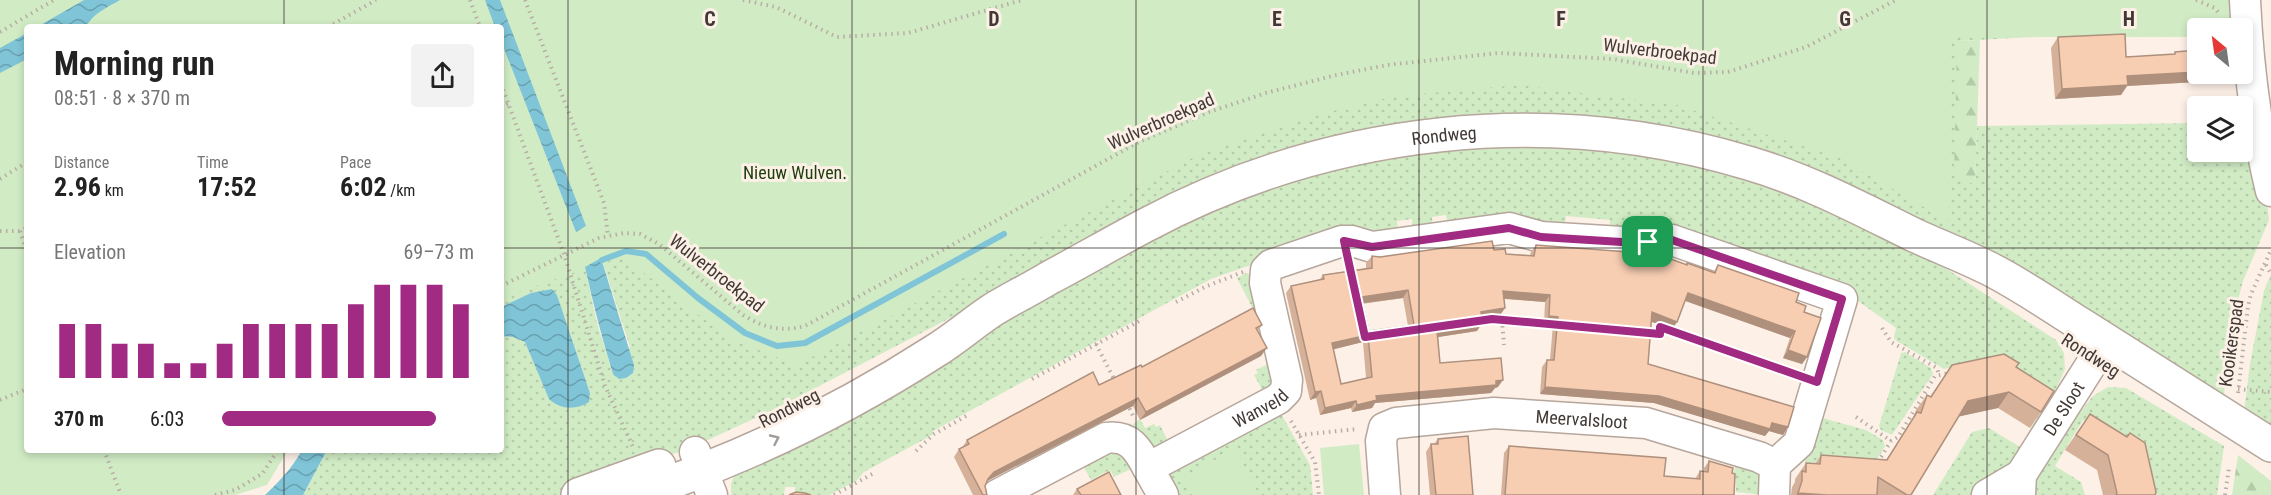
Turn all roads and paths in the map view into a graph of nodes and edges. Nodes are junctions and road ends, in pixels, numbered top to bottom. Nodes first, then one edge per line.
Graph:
1 (54, 0) edge
2 (376, 0) edge
3 (470, 0) edge
4 (525, 0) edge
5 (743, 0) edge
6 (1022, 0) edge
7 (1896, 0) edge
8 (2196, 0) edge
9 (2234, 10) edge
10 (339, 21) junction
11 (334, 24) edge
12 (340, 24) edge
13 (479, 24) edge
14 (0, 32) edge
15 (504, 93) edge
16 (508, 104) junction
17 (504, 106) edge
18 (24, 164) edge
19 (0, 179) edge
20 (2271, 191) edge
21 (24, 229) edge
22 (0, 231) edge
23 (20, 231) junction
24 (608, 236) junction
25 (24, 244) edge
26 (2271, 250) edge
27 (564, 254) junction
28 (2265, 264) junction
29 (1266, 270) junction
30 (2271, 274) edge
31 (504, 284) edge
32 (1176, 302) dead end
33 (1661, 316) edge
34 (1143, 320) dead end
35 (1502, 320) junction
36 (1468, 322) edge
37 (1557, 326) edge
38 (1660, 327) junction
39 (1882, 328) dead end
40 (1637, 333) edge
41 (1096, 344) junction
42 (1504, 345) dead end
43 (2101, 350) junction
44 (1961, 370) edge
45 (1939, 375) junction
46 (1032, 379) dead end
47 (1817, 382) junction
48 (1118, 386) edge
49 (2238, 389) junction
50 (24, 390) edge
51 (2271, 392) edge
52 (1124, 396) edge
53 (1278, 399) junction
54 (2237, 399) dead end
55 (0, 400) edge
56 (968, 415) dead end
57 (1856, 417) dead end
58 (1384, 428) junction
59 (1299, 435) junction
60 (1124, 438) junction
61 (1891, 441) junction
62 (2271, 445) edge
63 (916, 451) dead end
64 (105, 453) edge
65 (276, 453) edge
66 (1775, 465) junction
67 (1148, 468) junction
68 (2229, 468) dead end
69 (2271, 470) edge
70 (1872, 472) edge
71 (703, 473) edge
72 (874, 473) dead end
73 (639, 484) edge
74 (2021, 485) edge
75 (121, 495) edge
76 (215, 495) edge
77 (578, 495) edge
78 (834, 495) edge
79 (997, 495) edge
80 (1162, 495) edge
81 (1319, 495) edge
82 (1385, 495) edge
83 (1774, 495) edge
84 (1987, 495) edge
85 (2225, 495) edge

1 - 14 path
2 - 10 path
3 - 13 path
4 - 24 path
5 - 6 path
7 - 24 path, Wulverbroekpad
8 - 9 path
9 - 20 street
10 - 11 path
10 - 12 path
15 - 16 path
16 - 17 path
16 - 27 path
18 - 19 path
21 - 23 path
22 - 23 path
23 - 25 path
24 - 27 path, Wulverbroekpad
26 - 28 path, Kooikerspad
27 - 31 path, Wulverbroekpad
27 - 73 path
28 - 30 path
28 - 49 path, Kooikerspad
29 - 32 path
29 - 47 street
29 - 53 street, Wanveld
33 - 38 path
34 - 41 path
35 - 36 path
35 - 37 path
35 - 42 path
38 - 40 path
38 - 47 path
39 - 45 path
41 - 46 path
41 - 48 path
43 - 62 main road, Rondweg
43 - 69 main road, Rondweg
43 - 71 main road, Rondweg
43 - 74 street, De Sloot
44 - 45 path
45 - 61 path
47 - 66 street
49 - 51 path
49 - 54 path, Kooikerspad
50 - 55 path
52 - 60 path
53 - 59 path
53 - 67 street, Wanveld
56 - 63 path
57 - 61 path
58 - 59 path
58 - 66 street, Meervalsloot
58 - 82 street
59 - 81 path
60 - 67 street
60 - 79 street
61 - 70 path
64 - 75 path
65 - 76 path
66 - 83 street
67 - 80 street
68 - 85 path
71 - 73 main road, Rondweg
72 - 78 path
73 - 77 main road, Rondweg
74 - 84 street, De Sloot

